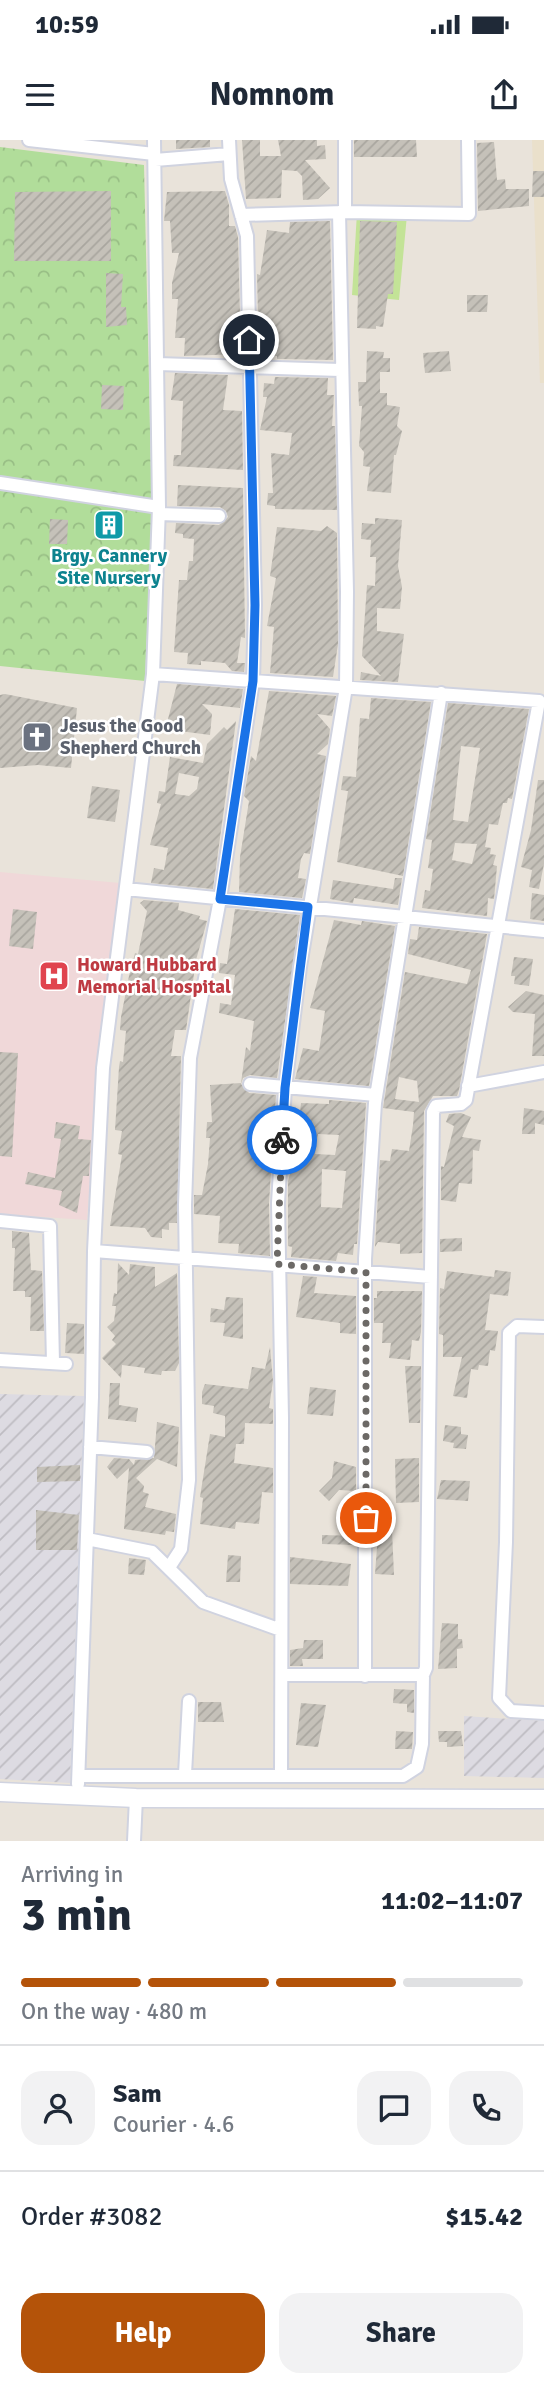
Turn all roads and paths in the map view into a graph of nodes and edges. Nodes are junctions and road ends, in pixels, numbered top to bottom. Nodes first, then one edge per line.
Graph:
1 (29, 140) edge
2 (229, 140) edge
3 (345, 140) edge
4 (468, 140) edge
5 (154, 151) edge
6 (229, 154) junction
7 (342, 212) junction
8 (241, 215) junction
9 (158, 364) junction
10 (250, 366) junction
11 (340, 370) junction
12 (0, 483) edge
13 (159, 510) junction
14 (219, 516) dead end
15 (153, 674) junction
16 (253, 681) junction
17 (346, 687) junction
18 (441, 693) junction
19 (541, 701) edge
20 (126, 888) junction
21 (220, 899) junction
22 (308, 907) junction
23 (405, 917) junction
24 (499, 924) junction
25 (544, 931) edge
26 (544, 1072) edge
27 (250, 1084) dead end
28 (468, 1086) junction
29 (285, 1088) junction
30 (376, 1095) junction
31 (0, 1221) edge
32 (94, 1251) junction
33 (188, 1259) junction
34 (277, 1264) junction
35 (366, 1272) junction
36 (431, 1277) junction
37 (544, 1327) edge
38 (0, 1360) edge
39 (90, 1447) junction
40 (147, 1452) dead end
41 (87, 1539) junction
42 (170, 1566) junction
43 (281, 1630) junction
44 (283, 1675) junction
45 (423, 1675) junction
46 (365, 1676) junction
47 (189, 1701) dead end
48 (544, 1713) edge
49 (185, 1774) junction
50 (281, 1775) junction
51 (79, 1776) junction
52 (0, 1792) edge
53 (78, 1796) junction
54 (135, 1798) junction
55 (544, 1799) edge
56 (135, 1841) edge

1 - 5 street
2 - 6 street
3 - 7 street
4 - 7 street
5 - 6 street
5 - 9 street
6 - 8 street
7 - 8 street
7 - 11 street
8 - 10 street
9 - 10 street
9 - 13 street
10 - 11 street
10 - 16 street
11 - 17 street
12 - 13 street
13 - 14 street
13 - 15 street
15 - 16 street
15 - 20 street
16 - 17 street
16 - 21 street
17 - 18 street
17 - 22 street
18 - 19 street
18 - 23 street
19 - 24 street
20 - 21 street
20 - 32 street
21 - 22 street
21 - 33 street
22 - 23 street
22 - 29 street
23 - 24 street
23 - 30 street
24 - 25 street
24 - 28 street
26 - 28 street
27 - 29 street
28 - 36 street
29 - 30 street
29 - 34 street
30 - 35 street
31 - 38 street
32 - 33 street
32 - 39 street
33 - 34 street
33 - 42 street
34 - 35 street
34 - 43 street
35 - 36 street
35 - 46 street
36 - 45 street
37 - 48 street
39 - 40 street
39 - 41 street
41 - 42 street
41 - 51 street
42 - 43 street
43 - 44 street
44 - 46 street
44 - 50 street
45 - 46 street
45 - 50 street
47 - 49 street
49 - 50 street
49 - 51 street
51 - 53 street
52 - 53 street
53 - 54 street
54 - 55 street
54 - 56 street

